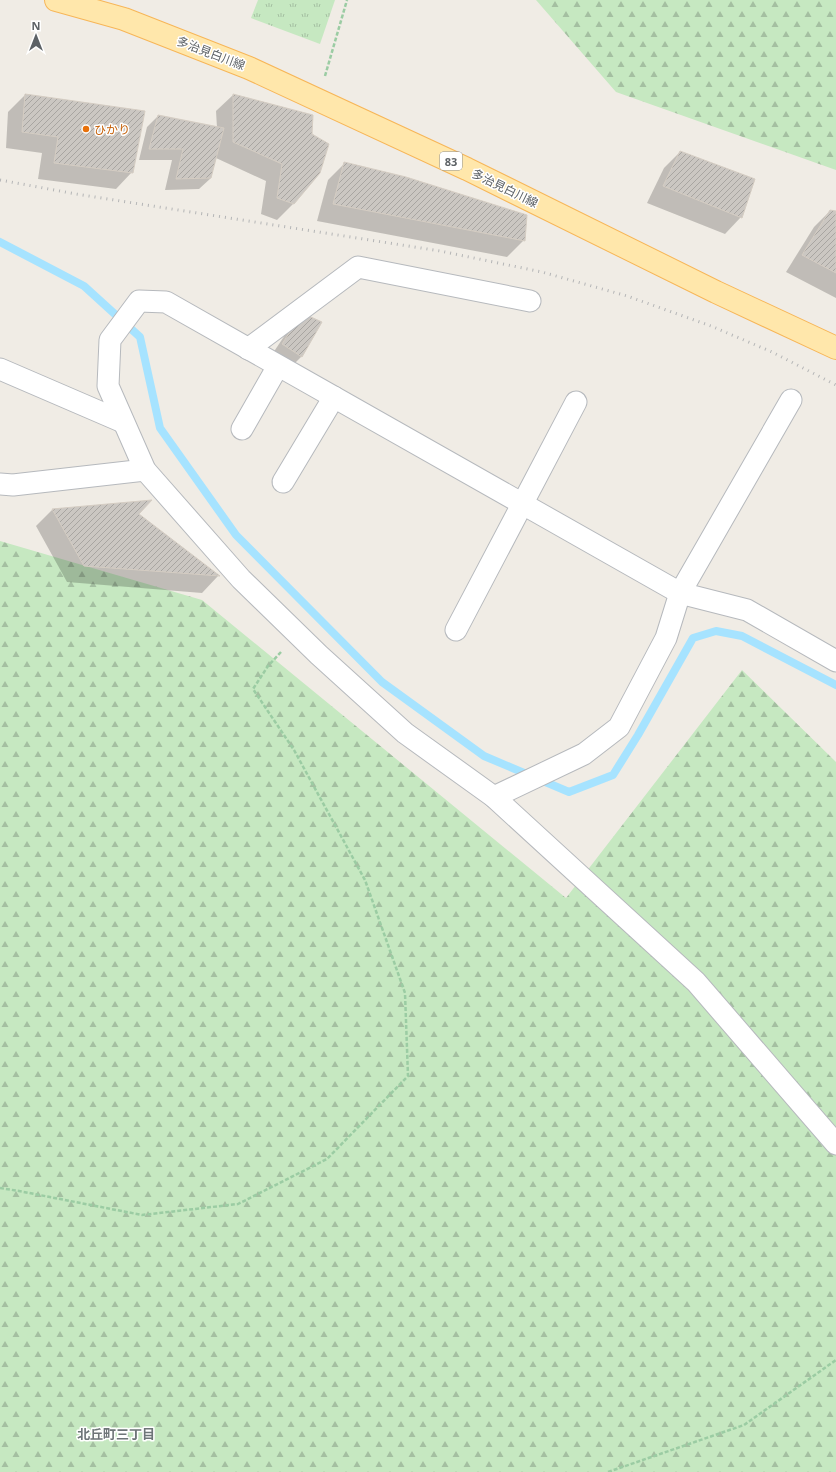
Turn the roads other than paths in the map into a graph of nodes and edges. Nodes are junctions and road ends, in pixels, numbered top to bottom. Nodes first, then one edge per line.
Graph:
1 (56, 0) edge
2 (530, 301) dead end
3 (836, 348) edge
4 (248, 349) junction
5 (278, 366) junction
6 (0, 369) edge
7 (334, 397) junction
8 (791, 400) dead end
9 (576, 402) dead end
10 (123, 422) junction
11 (242, 429) dead end
12 (145, 470) junction
13 (283, 482) dead end
14 (0, 484) edge
15 (523, 503) junction
16 (680, 593) junction
17 (456, 630) dead end
18 (836, 661) edge
19 (494, 798) junction
20 (836, 1144) edge

1 - 3 main road, 多治見白川線 / 83
2 - 4 street
4 - 5 street
4 - 10 street
5 - 7 street
5 - 11 street
6 - 10 street
7 - 13 street
7 - 15 street
8 - 16 street
9 - 15 street
10 - 12 street
12 - 14 street
12 - 19 street
15 - 16 street
15 - 17 street
16 - 18 street
16 - 19 street
19 - 20 street

